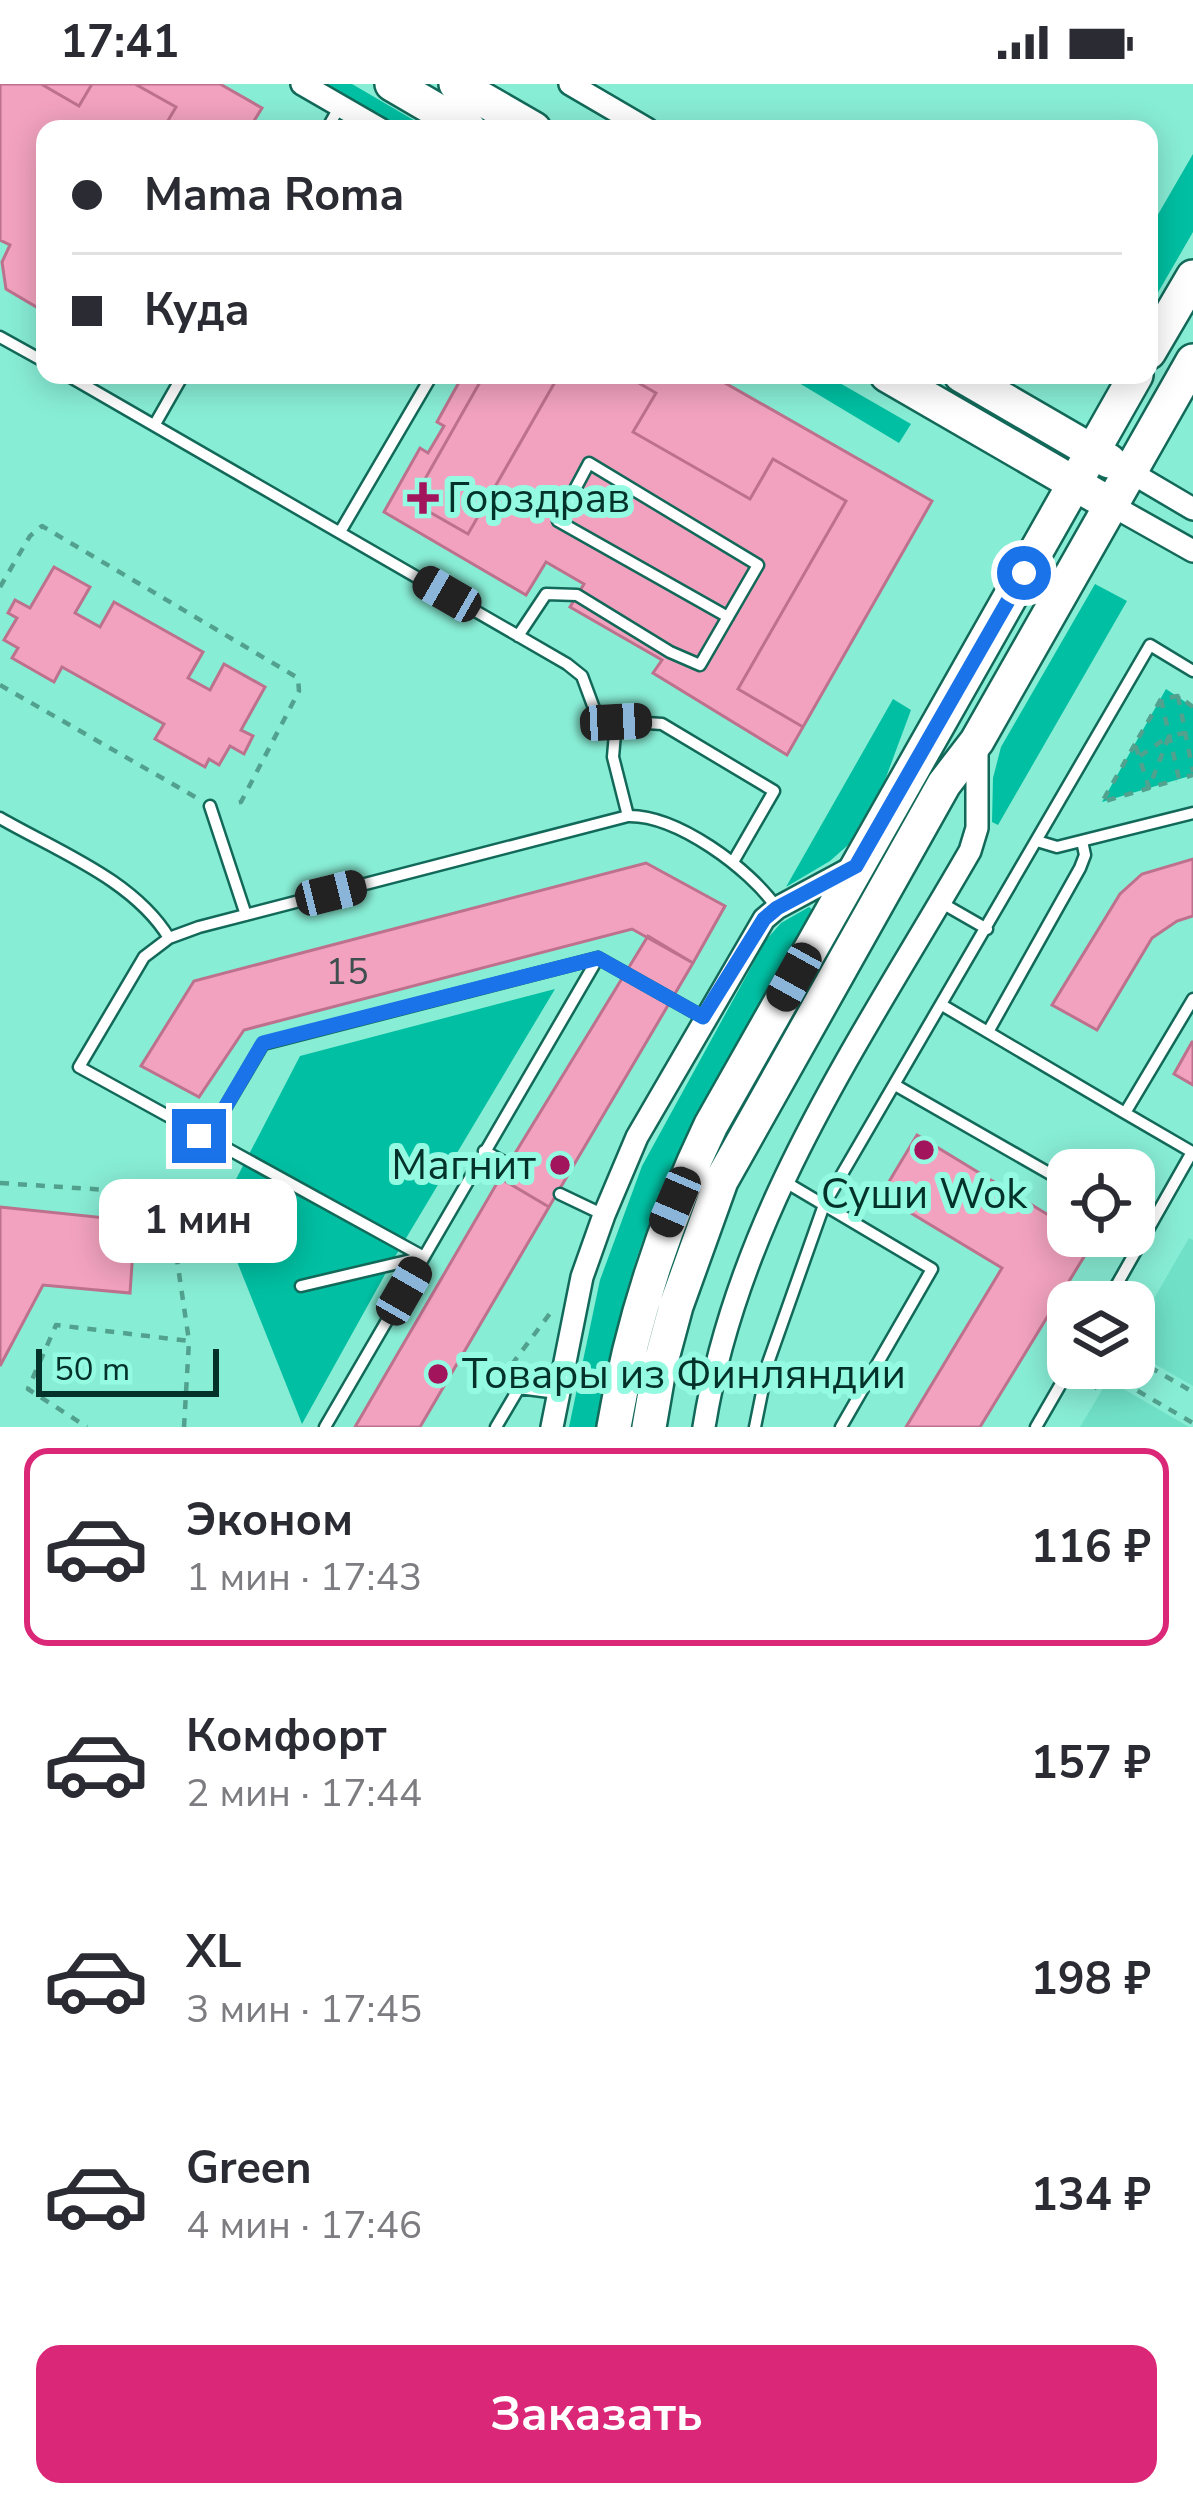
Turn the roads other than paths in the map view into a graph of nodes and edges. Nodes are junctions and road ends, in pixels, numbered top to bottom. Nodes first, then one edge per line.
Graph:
1 (302, 84) edge
2 (392, 84) edge
3 (456, 84) edge
4 (570, 84) edge
5 (340, 106) junction
6 (332, 120) edge
7 (364, 120) edge
8 (454, 120) edge
9 (518, 120) edge
10 (632, 120) edge
11 (1193, 277) edge
12 (0, 337) edge
13 (1158, 337) edge
14 (36, 357) edge
15 (1193, 361) edge
16 (84, 384) edge
17 (179, 384) edge
18 (427, 384) edge
19 (903, 384) edge
20 (977, 384) edge
21 (1131, 384) edge
22 (155, 424) junction
23 (1094, 452) junction
24 (1132, 473) junction
25 (1076, 484) junction
26 (1113, 506) junction
27 (1193, 508) edge
28 (340, 532) junction
29 (1193, 551) edge
30 (728, 617) junction
31 (518, 636) junction
32 (1193, 671) edge
33 (616, 722) junction
34 (977, 741) junction
35 (210, 806) road end
36 (1193, 813) edge
37 (628, 816) junction
38 (0, 818) edge
39 (1082, 841) junction
40 (1037, 842) junction
41 (733, 862) junction
42 (856, 866) junction
43 (940, 902) junction
44 (777, 908) junction
45 (246, 915) junction
46 (987, 929) junction
47 (169, 938) junction
48 (598, 958) junction
49 (1193, 999) edge
50 (942, 1005) junction
51 (703, 1017) junction
52 (988, 1032) junction
53 (895, 1085) junction
54 (1125, 1112) junction
55 (206, 1140) junction
56 (484, 1151) junction
57 (506, 1163) dead end
58 (1047, 1172) edge
59 (781, 1180) junction
60 (560, 1195) dead end
61 (824, 1205) junction
62 (604, 1215) junction
63 (1155, 1218) edge
64 (424, 1257) junction
65 (302, 1286) dead end
66 (1058, 1389) edge
67 (557, 1393) junction
68 (325, 1427) edge
69 (496, 1427) edge
70 (552, 1427) edge
71 (614, 1427) edge
72 (649, 1427) edge
73 (704, 1427) edge
74 (755, 1427) edge
75 (841, 1427) edge
76 (1036, 1427) edge

1 - 5 street
2 - 8 street
3 - 9 street
4 - 10 street
5 - 6 lane
5 - 7 street
11 - 13 street
12 - 14 lane
15 - 24 street
16 - 22 lane
17 - 22 lane
18 - 28 lane
19 - 25 street
20 - 23 street
21 - 23 street
22 - 28 lane
23 - 24 street
23 - 25 street
24 - 26 street
24 - 27 street
25 - 26 street
25 - 42 street
26 - 29 street
26 - 34 street
28 - 31 lane
30 - 30 lane
30 - 31 lane
31 - 33 lane
32 - 40 lane
33 - 37 lane
33 - 41 lane
34 - 43 street
34 - 72 street
35 - 45 lane
36 - 39 lane
37 - 41 lane
37 - 45 lane
38 - 47 lane
39 - 40 lane
39 - 52 lane
40 - 46 lane
41 - 44 lane
42 - 44 street
42 - 71 street
43 - 46 lane
43 - 59 street
44 - 51 street
45 - 47 lane
46 - 50 lane
47 - 55 lane
48 - 51 lane
48 - 55 lane
48 - 56 lane
49 - 54 lane
50 - 52 lane
50 - 53 lane
51 - 62 street
52 - 54 lane
53 - 58 lane
53 - 61 lane
54 - 63 lane
55 - 64 lane
56 - 57 lane
56 - 64 lane
59 - 61 lane
59 - 73 street
60 - 62 lane
61 - 74 lane
61 - 75 lane
62 - 67 street
64 - 65 lane
64 - 68 lane
66 - 76 lane
67 - 69 lane
67 - 70 street

